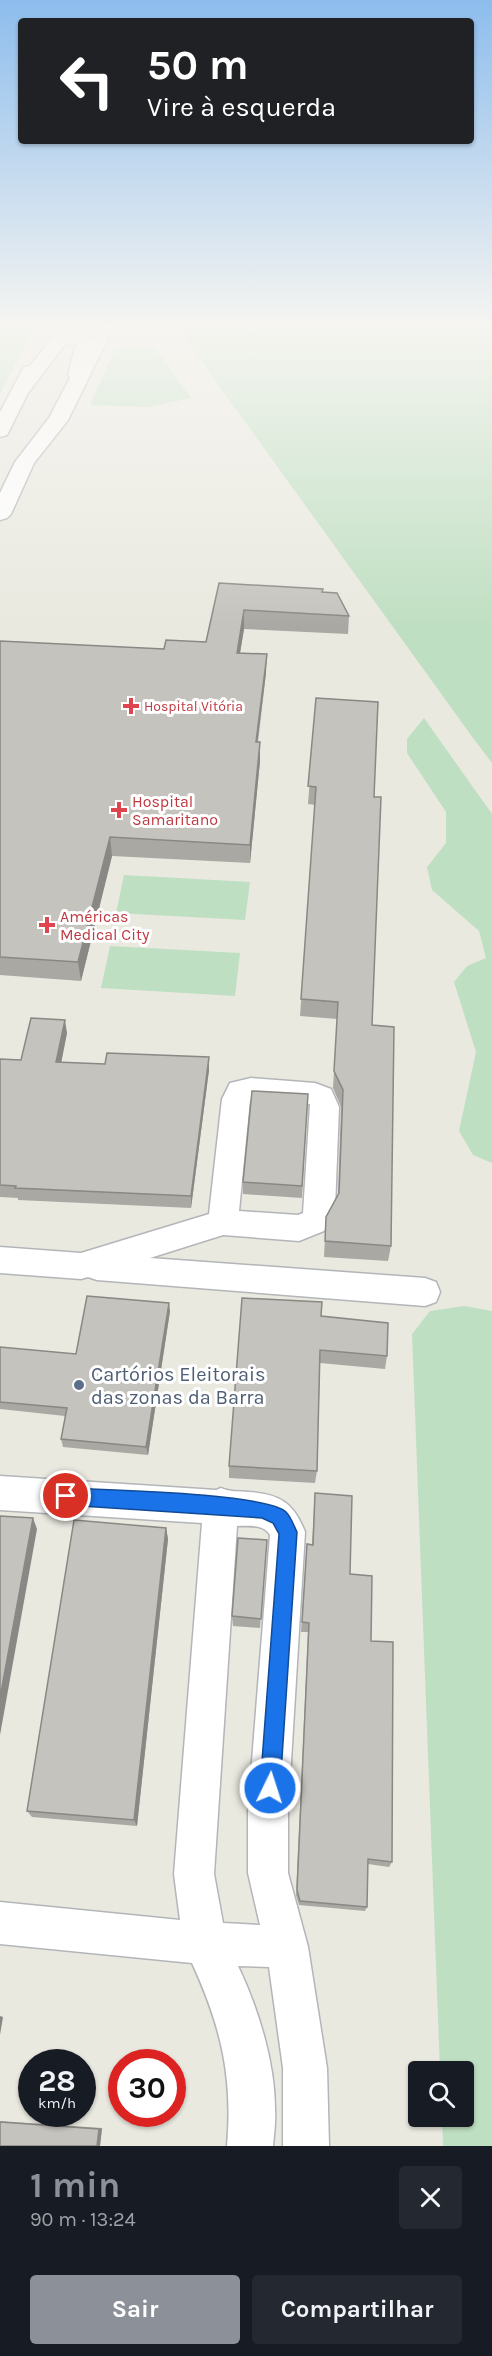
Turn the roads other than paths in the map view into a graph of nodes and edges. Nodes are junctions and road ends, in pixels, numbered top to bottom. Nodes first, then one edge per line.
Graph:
1 (52, 426) edge
2 (0, 514) edge
3 (223, 1222) junction
4 (0, 1260) edge
5 (81, 1266) junction
6 (425, 1292) dead end
7 (0, 1493) edge
8 (221, 1505) junction
9 (0, 1923) edge
10 (205, 1942) junction
11 (287, 1947) junction
12 (250, 2146) edge
13 (306, 2146) edge

1 - 2 street
3 - 3 street
3 - 5 street
4 - 5 street
5 - 6 street
7 - 8 street
8 - 10 street
8 - 11 street
9 - 10 street
10 - 11 street
10 - 12 street
11 - 13 street

